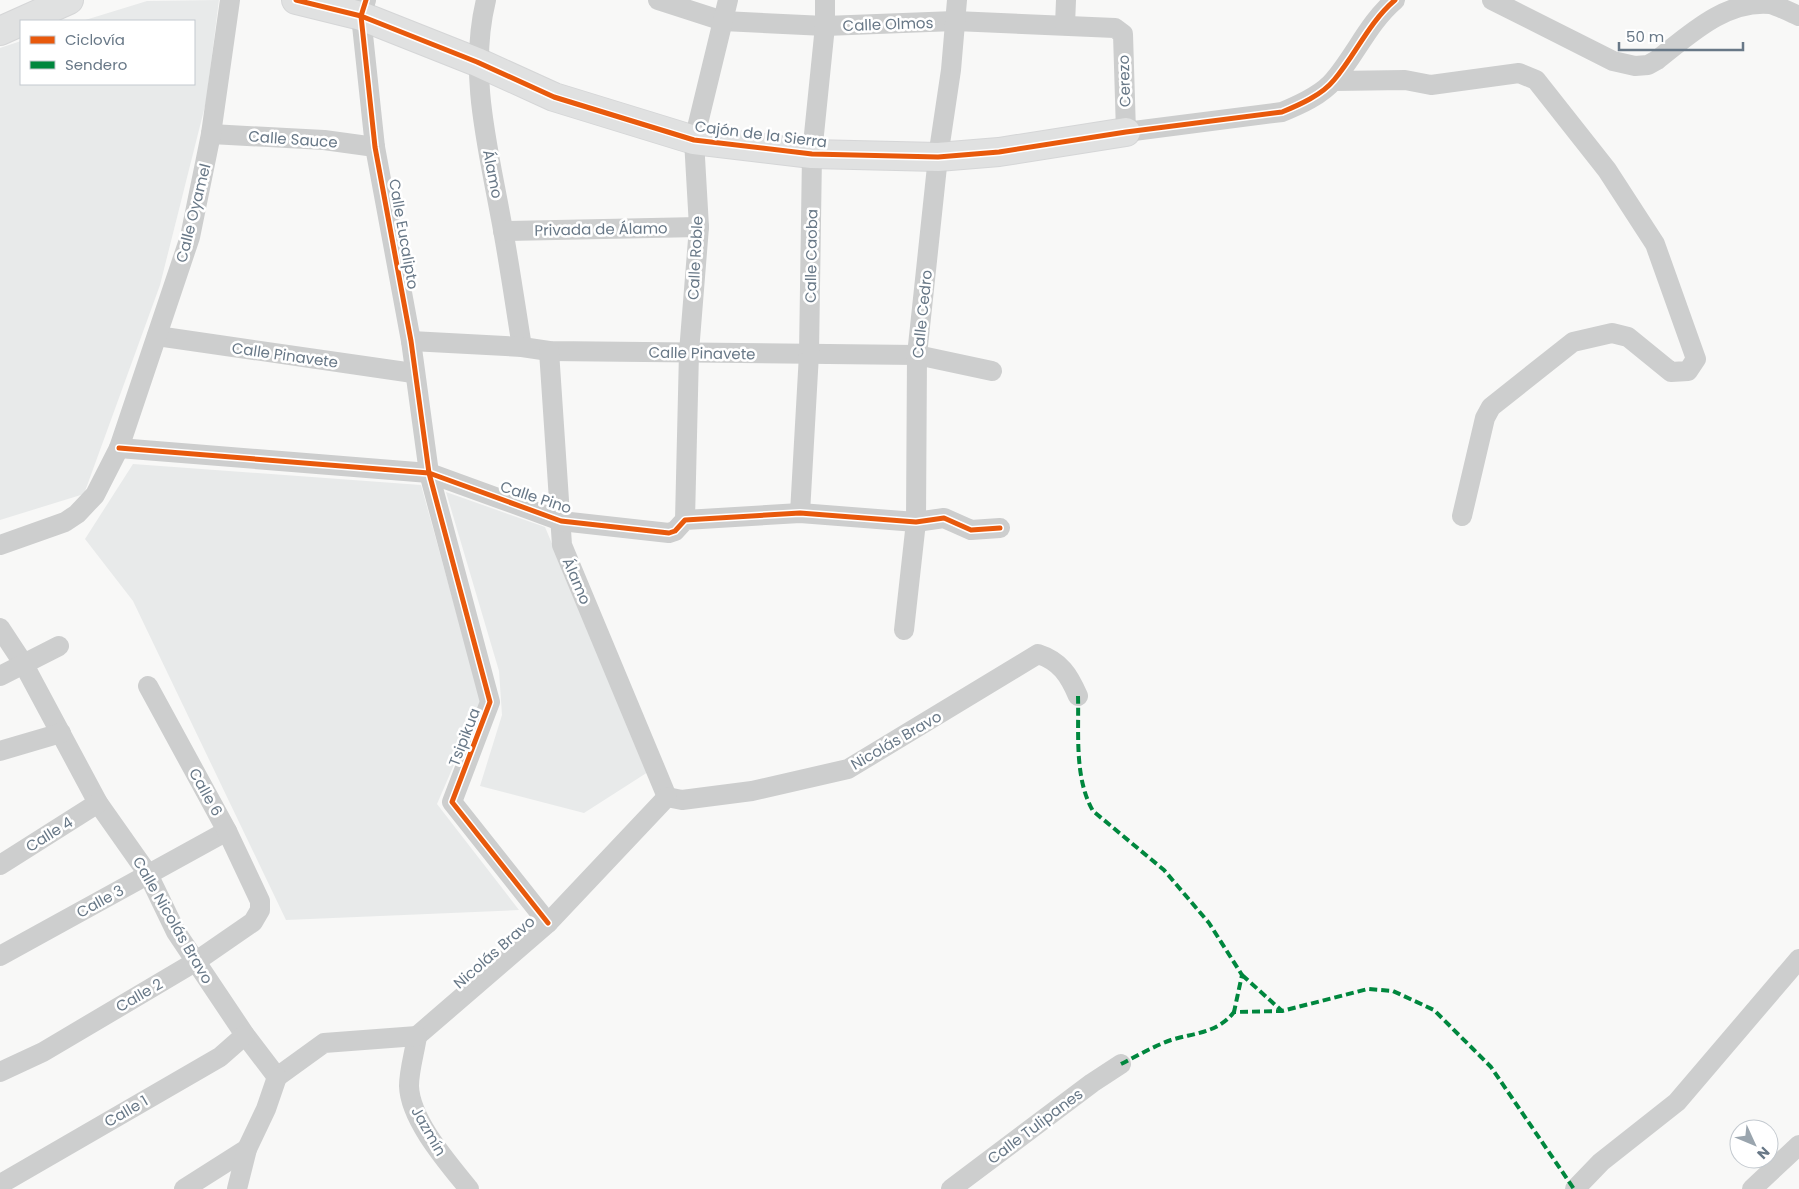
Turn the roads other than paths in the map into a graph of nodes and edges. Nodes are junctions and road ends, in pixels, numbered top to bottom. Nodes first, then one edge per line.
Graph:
1 (69, 0) edge
2 (230, 0) edge
3 (296, 0) edge
4 (486, 0) edge
5 (658, 0) edge
6 (728, 0) edge
7 (825, 0) edge
8 (957, 0) edge
9 (1066, 0) edge
10 (1395, 0) edge
11 (1492, 0) edge
12 (363, 8) edge
13 (1799, 16) edge
14 (24, 20) edge
15 (723, 21) junction
16 (956, 21) junction
17 (20, 22) edge
18 (1065, 25) junction
19 (825, 26) junction
20 (1120, 30) joint
21 (0, 31) edge
22 (477, 62) junction
23 (1334, 81) junction
24 (1126, 132) junction
25 (211, 134) junction
26 (694, 140) junction
27 (375, 147) junction
28 (812, 154) junction
29 (938, 157) junction
30 (699, 226) junction
31 (504, 231) junction
32 (156, 336) junction
33 (411, 341) junction
34 (522, 347) junction
35 (549, 351) junction
36 (689, 352) junction
37 (809, 354) junction
38 (917, 355) junction
39 (992, 371) dead end
40 (413, 373) junction
41 (119, 448) junction
42 (429, 473) junction
43 (800, 513) junction
44 (1462, 516) dead end
45 (685, 520) junction
46 (561, 521) junction
47 (916, 522) junction
48 (1000, 528) dead end
49 (0, 545) edge
50 (0, 628) edge
51 (904, 630) dead end
52 (59, 646) dead end
53 (23, 663) junction
54 (0, 676) edge
55 (148, 686) dead end
56 (1078, 696) dead end
57 (61, 733) junction
58 (0, 751) edge
59 (667, 797) junction
60 (98, 803) junction
61 (227, 830) junction
62 (0, 865) edge
63 (148, 874) junction
64 (260, 901) joint
65 (548, 923) junction
66 (0, 956) edge
67 (1799, 959) edge
68 (195, 962) junction
69 (245, 1036) junction
70 (417, 1036) junction
71 (1121, 1064) dead end
72 (0, 1072) edge
73 (277, 1077) junction
74 (1799, 1145) edge
75 (248, 1150) junction
76 (4, 1182) edge
77 (184, 1189) edge
78 (237, 1189) edge
79 (469, 1189) edge
80 (950, 1189) edge
81 (1575, 1189) edge
82 (1752, 1189) edge

1 - 14 street
2 - 25 street, Calle Oyamel
3 - 12 street, Cajón de la Sierra
4 - 22 street, Álamo
5 - 15 street, Calle Olmos
6 - 15 street, Calle Roble
7 - 19 street, Calle Caoba
8 - 16 street, Calle Cedro
9 - 18 street
10 - 23 street
11 - 13 street
12 - 22 street, Cajón de la Sierra
12 - 27 street, Calle Eucalipto
15 - 19 street, Calle Olmos
15 - 26 street, Calle Roble
16 - 18 street, Calle Olmos
16 - 19 street, Calle Olmos
16 - 29 street, Calle Cedro
17 - 21 street
18 - 20 street, Calle Olmos
19 - 28 street, Calle Caoba
20 - 24 street, Cerezo
22 - 26 street, Cajón de la Sierra
22 - 31 street, Álamo
23 - 24 street
23 - 44 street
24 - 29 street, Cajón de la Sierra
25 - 27 street, Calle Sauce
25 - 32 street, Calle Oyamel
26 - 28 street, Cajón de la Sierra
26 - 30 street, Calle Roble
27 - 33 street, Calle Eucalipto
28 - 29 street, Cajón de la Sierra
28 - 37 street, Calle Caoba
29 - 38 street, Calle Cedro
30 - 31 street, Privada de Álamo
30 - 36 street, Calle Roble
31 - 34 street, Álamo
32 - 40 street, Calle Pinavete
32 - 41 street, Calle Oyamel
33 - 34 street, Calle Pinavete
33 - 40 street, Calle Eucalipto
34 - 35 street, Calle Pinavete
35 - 36 street, Calle Pinavete
35 - 46 street, Álamo
36 - 37 street, Calle Pinavete
36 - 45 street, Calle Roble
37 - 38 street, Calle Pinavete
37 - 43 street, Calle Caoba
38 - 39 street, Calle Pinavete
38 - 47 street, Calle Cedro
40 - 42 street, Calle Eucalipto
41 - 42 street, Calle Pino
41 - 49 street
42 - 46 street, Calle Pino
42 - 65 street, Tsipikua
43 - 45 street, Calle Pino
43 - 47 street, Calle Pino
45 - 46 street, Calle Pino
46 - 59 street, Álamo
47 - 48 street, Calle Pino
47 - 51 street, Calle Cedro
50 - 53 street, Calle Nicolás Bravo
52 - 53 street
53 - 54 street
53 - 57 street, Calle Nicolás Bravo
55 - 61 street, Calle 6
56 - 59 street, Nicolás Bravo
57 - 58 street
57 - 60 street, Calle Nicolás Bravo
59 - 65 street, Nicolás Bravo
60 - 62 street, Calle 4
60 - 63 street, Calle Nicolás Bravo
61 - 63 street, Calle 3
61 - 64 street, Calle 6
63 - 66 street, Calle 3
63 - 68 street, Calle Nicolás Bravo
64 - 68 street, Calle 2
65 - 70 street, Nicolás Bravo
67 - 81 street
68 - 69 street, Calle Nicolás Bravo
68 - 72 street, Calle 2
69 - 73 street, Calle Nicolás Bravo
69 - 76 street, Calle 1
70 - 73 street
70 - 79 street, Jazmín
71 - 80 street, Calle Tulipanes
73 - 75 street
74 - 82 street
75 - 77 street
75 - 78 street

